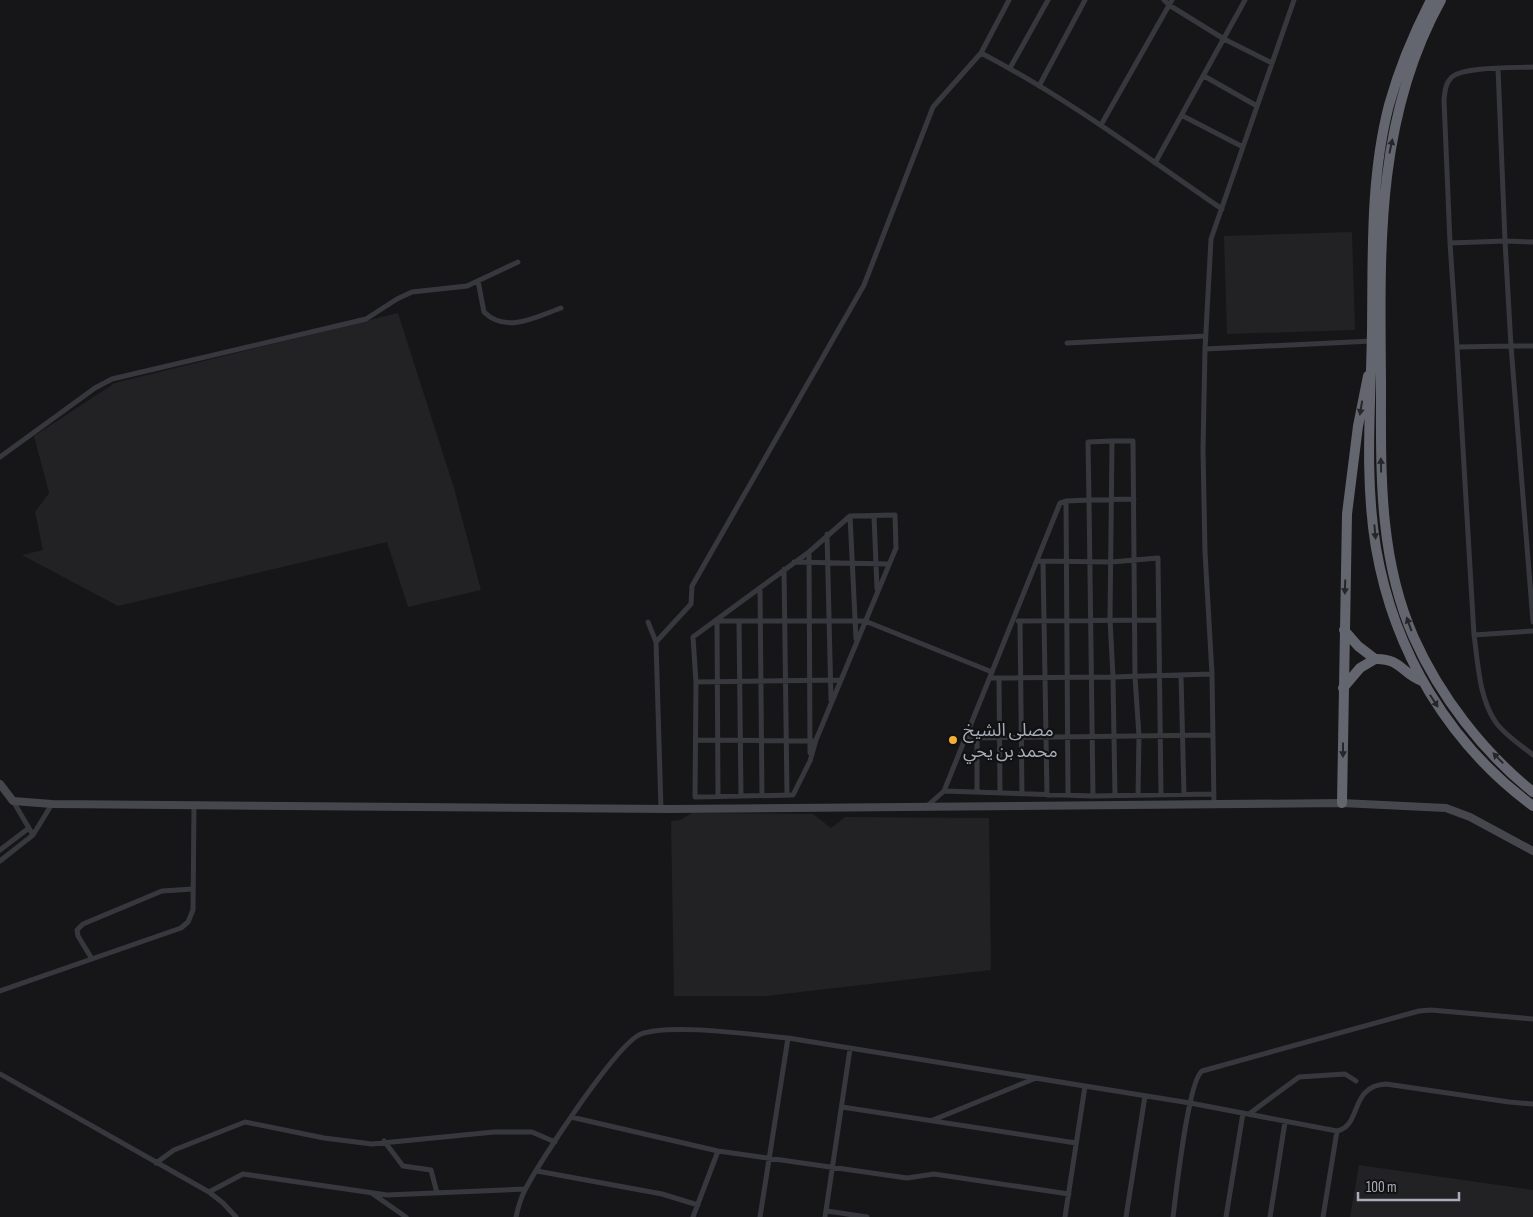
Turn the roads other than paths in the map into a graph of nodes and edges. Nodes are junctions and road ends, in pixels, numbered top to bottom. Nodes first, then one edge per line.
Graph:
1 (1009, 0) edge
2 (1048, 0) edge
3 (1085, 0) edge
4 (1164, 0) edge
5 (1244, 0) edge
6 (1294, 0) edge
7 (1431, 0) edge
8 (1441, 0) edge
9 (1170, 3) edge
10 (1224, 39) junction
11 (981, 53) junction
12 (1272, 64) junction
13 (1533, 67) edge
14 (1010, 68) junction
15 (1498, 68) junction
16 (1204, 76) junction
17 (1039, 86) junction
18 (1257, 106) junction
19 (1183, 116) junction
20 (1101, 125) junction
21 (1243, 148) junction
22 (1155, 163) junction
23 (1222, 209) junction
24 (1505, 241) junction
25 (1533, 242) edge
26 (1450, 244) junction
27 (518, 262) dead end
28 (478, 282) junction
29 (561, 308) dead end
30 (1206, 336) junction
31 (1372, 341) junction
32 (1067, 343) dead end
33 (1511, 346) junction
34 (1533, 346) edge
35 (1457, 347) junction
36 (1205, 349) junction
37 (1372, 361) junction
38 (1112, 441) junction
39 (0, 457) edge
40 (1134, 499) junction
41 (1089, 500) junction
42 (1066, 501) junction
43 (1112, 501) junction
44 (850, 516) junction
45 (874, 516) junction
46 (828, 534) junction
47 (808, 552) junction
48 (1134, 559) junction
49 (1040, 560) junction
50 (1067, 560) junction
51 (1090, 561) junction
52 (793, 562) junction
53 (1111, 562) junction
54 (809, 563) junction
55 (828, 563) junction
56 (852, 563) junction
57 (876, 564) junction
58 (889, 564) junction
59 (784, 569) junction
60 (760, 588) junction
61 (877, 592) junction
62 (1090, 619) junction
63 (1135, 619) junction
64 (1045, 620) junction
65 (1067, 620) junction
66 (1110, 620) junction
67 (1159, 620) junction
68 (717, 621) junction
69 (762, 621) junction
70 (785, 621) junction
71 (809, 621) junction
72 (829, 621) junction
73 (855, 621) junction
74 (865, 621) junction
75 (1020, 621) junction
76 (648, 622) dead end
77 (738, 622) junction
78 (1013, 622) junction
79 (1533, 622) edge
80 (1344, 630) junction
81 (1533, 631) edge
82 (1474, 635) junction
83 (656, 642) junction
84 (856, 642) junction
85 (1375, 659) junction
86 (1212, 674) junction
87 (991, 675) junction
88 (1180, 675) junction
89 (1158, 676) junction
90 (1091, 677) junction
91 (1113, 677) junction
92 (1135, 677) junction
93 (999, 678) junction
94 (1021, 678) junction
95 (1045, 678) junction
96 (1067, 678) junction
97 (831, 680) junction
98 (840, 680) junction
99 (740, 681) junction
100 (762, 681) junction
101 (786, 681) junction
102 (810, 681) junction
103 (1422, 681) junction
104 (696, 682) junction
105 (718, 682) junction
106 (1343, 688) junction
107 (831, 703) junction
108 (1114, 735) junction
109 (1160, 735) junction
110 (1182, 735) junction
111 (1046, 736) junction
112 (1068, 736) junction
113 (1092, 736) junction
114 (1139, 736) junction
115 (1213, 736) junction
116 (1000, 737) junction
117 (1022, 737) junction
118 (966, 738) junction
119 (977, 738) junction
120 (696, 740) junction
121 (718, 740) junction
122 (740, 740) junction
123 (762, 740) junction
124 (786, 740) junction
125 (813, 741) junction
126 (1533, 755) edge
127 (0, 784) edge
128 (944, 791) junction
129 (977, 792) junction
130 (1533, 792) edge
131 (1000, 793) junction
132 (1022, 794) junction
133 (1184, 794) junction
134 (1214, 794) junction
135 (787, 795) junction
136 (1047, 795) junction
137 (1068, 795) junction
138 (1138, 795) junction
139 (1161, 795) junction
140 (718, 796) junction
141 (741, 796) junction
142 (762, 796) junction
143 (1093, 796) junction
144 (1115, 796) junction
145 (13, 801) junction
146 (52, 804) junction
147 (1214, 804) junction
148 (1342, 804) junction
149 (194, 805) junction
150 (1533, 806) edge
151 (926, 807) junction
152 (661, 809) junction
153 (29, 828) junction
154 (33, 835) junction
155 (0, 850) edge
156 (1533, 851) edge
157 (1, 858) edge
158 (193, 889) junction
159 (92, 959) junction
160 (0, 991) edge
161 (1533, 1019) edge
162 (788, 1038) junction
163 (850, 1049) junction
164 (0, 1074) edge
165 (1037, 1078) junction
166 (1356, 1081) dead end
167 (1085, 1086) junction
168 (1145, 1096) junction
169 (1190, 1103) junction
170 (1533, 1104) edge
171 (842, 1107) junction
172 (1246, 1114) junction
173 (571, 1118) junction
174 (931, 1120) junction
175 (1285, 1122) junction
176 (1337, 1131) junction
177 (384, 1141) junction
178 (555, 1142) junction
179 (1076, 1143) junction
180 (718, 1150) junction
181 (769, 1157) junction
182 (156, 1163) junction
183 (834, 1168) junction
184 (537, 1171) junction
185 (525, 1189) junction
186 (209, 1192) junction
187 (437, 1193) junction
188 (373, 1194) junction
189 (1069, 1194) junction
190 (698, 1205) junction
191 (827, 1211) junction
192 (236, 1217) edge
193 (406, 1217) edge
194 (516, 1217) edge
195 (693, 1217) edge
196 (760, 1217) edge
197 (826, 1217) edge
198 (867, 1217) edge
199 (1065, 1217) edge
200 (1126, 1217) edge
201 (1173, 1217) edge
202 (1226, 1217) edge
203 (1270, 1217) edge
204 (1323, 1217) edge

1 - 11 street
2 - 14 street
3 - 17 street
4 - 9 street
5 - 10 street
6 - 12 street
7 - 31 highway
130 -> 8 highway
9 - 10 street
9 - 20 street
10 - 12 street
10 - 16 street
11 - 14 street
11 - 83 street
12 - 18 street
13 - 15 street
14 - 17 street
15 - 24 street
15 - 26 street
16 - 18 street
16 - 19 street
17 - 20 street
18 - 21 street
19 - 21 street
19 - 22 street
20 - 22 street
21 - 23 street
22 - 23 street
23 - 30 street
24 - 25 street
24 - 26 street
24 - 33 street
26 - 35 street
27 - 28 street
28 - 29 street
28 - 39 street
30 - 32 street
30 - 36 street
31 - 36 street
31 - 37 highway
33 - 34 street
33 - 35 street
33 - 79 street
35 - 82 street
36 - 86 street
37 -> 80 highway
37 -> 103 highway
38 - 40 street
38 - 41 street
38 - 43 street
40 - 43 street
40 - 48 street
41 - 42 street
41 - 43 street
41 - 51 street
42 - 49 street
42 - 50 street
43 - 53 street
44 - 45 street
44 - 46 street
44 - 56 street
45 - 57 street
45 - 58 street
46 - 47 street
46 - 55 street
47 - 52 street
47 - 54 street
48 - 53 street
48 - 63 street
48 - 67 street
49 - 50 street
49 - 64 street
49 - 78 street
50 - 51 street
50 - 65 street
51 - 53 street
51 - 62 street
52 - 54 street
52 - 59 street
53 - 66 street
54 - 55 street
54 - 71 street
55 - 56 street
55 - 72 street
56 - 57 street
56 - 73 street
57 - 58 street
57 - 61 street
58 - 61 street
59 - 60 street
59 - 70 street
60 - 68 street
60 - 69 street
61 - 74 street
62 - 65 street
62 - 66 street
62 - 90 street
63 - 66 street
63 - 67 street
63 - 92 street
64 - 65 street
64 - 75 street
64 - 95 street
65 - 96 street
66 - 91 street
67 - 89 street
68 - 77 street
68 - 104 street
68 - 105 street
69 - 70 street
69 - 77 street
69 - 100 street
70 - 71 street
70 - 101 street
71 - 72 street
71 - 102 street
72 - 73 street
72 - 97 street
73 - 74 street
73 - 84 street
74 - 84 street
74 - 87 street
75 - 78 street
75 - 94 street
76 - 83 street
77 - 99 street
78 - 87 street
80 - 85 highway
80 - 106 highway
81 - 82 street
82 - 126 street
83 - 152 street
84 - 98 street
85 - 103 highway
85 - 106 highway
86 - 88 street
86 - 115 street
87 - 93 street
87 - 118 street
88 - 89 street
88 - 110 street
89 - 92 street
89 - 109 street
90 - 91 street
90 - 96 street
90 - 113 street
91 - 92 street
91 - 108 street
92 - 114 street
93 - 94 street
93 - 116 street
94 - 95 street
94 - 117 street
95 - 96 street
95 - 111 street
96 - 112 street
97 - 98 street
97 - 102 street
97 - 107 street
98 - 107 street
99 - 100 street
99 - 105 street
99 - 122 street
100 - 101 street
100 - 123 street
101 - 102 street
101 - 124 street
102 - 125 street
103 -> 150 highway
104 - 105 street
104 - 120 street
105 - 121 street
106 -> 148 highway
107 - 125 street
108 - 113 street
108 - 114 street
108 - 144 street
109 - 110 street
109 - 114 street
109 - 139 street
110 - 115 street
110 - 133 street
111 - 112 street
111 - 117 street
111 - 136 street
112 - 113 street
112 - 137 street
113 - 143 street
114 - 138 street
115 - 134 street
116 - 117 street
116 - 119 street
116 - 131 street
117 - 132 street
118 - 119 street
118 - 128 street
119 - 129 street
120 - 121 street
120 - 140 street
121 - 122 street
121 - 140 street
122 - 123 street
122 - 141 street
123 - 124 street
123 - 142 street
124 - 125 street
124 - 135 street
125 - 135 street
127 - 145 street
128 - 129 street
128 - 151 street
129 - 131 street
131 - 132 street
132 - 136 street
133 - 134 street
133 - 139 street
134 - 147 street
135 - 142 street
136 - 137 street
137 - 143 street
138 - 139 street
138 - 144 street
140 - 141 street
141 - 142 street
143 - 144 street
145 - 146 street
145 - 153 street
146 - 149 street
146 - 154 street
147 - 148 street
147 - 151 street
148 - 156 street
149 - 152 street
149 - 158 street
151 - 152 street
153 - 154 street
153 - 155 street
154 - 157 street
158 - 159 street
158 - 159 street
159 - 160 street
161 - 169 street
162 - 163 street
162 - 173 street
162 - 181 street
163 - 165 street
163 - 171 street
164 - 182 street
165 - 167 street
165 - 174 street
166 - 172 street
167 - 168 street
167 - 179 street
168 - 169 street
168 - 200 street
169 - 172 street
169 - 201 street
170 - 176 street
171 - 174 street
171 - 183 street
172 - 175 street
172 - 202 street
173 - 178 street
173 - 180 street
174 - 179 street
175 - 176 street
175 - 203 street
176 - 204 street
177 - 178 street
177 - 182 street
177 - 187 street
178 - 184 street
179 - 189 street
180 - 181 street
180 - 190 street
181 - 183 street
181 - 196 street
182 - 186 street
183 - 189 street
183 - 191 street
184 - 185 street
184 - 190 street
185 - 187 street
185 - 194 street
186 - 188 street
186 - 192 street
187 - 188 street
188 - 193 street
189 - 199 street
190 - 195 street
191 - 197 street
191 - 198 street

